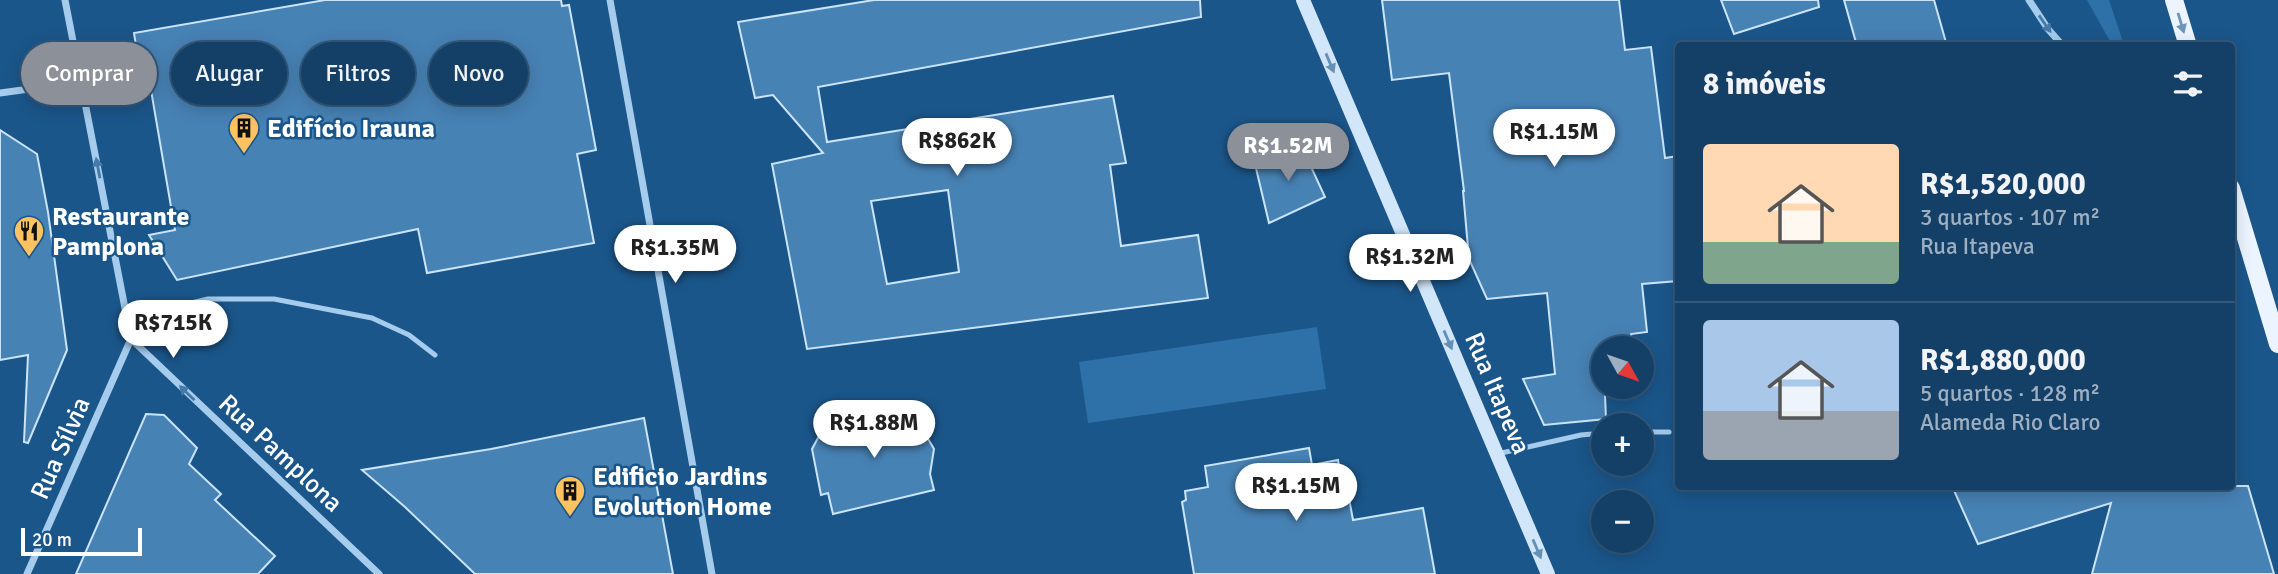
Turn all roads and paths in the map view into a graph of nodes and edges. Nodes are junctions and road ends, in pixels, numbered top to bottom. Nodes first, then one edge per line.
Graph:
1 (65, 0) edge
2 (610, 0) edge
3 (1303, 0) edge
4 (2029, 0) edge
5 (2174, 0) edge
6 (73, 42) edge
7 (2059, 42) edge
8 (2187, 42) edge
9 (21, 90) edge
10 (0, 93) edge
11 (85, 105) edge
12 (2235, 201) edge
13 (2238, 236) dead end
14 (2250, 250) junction
15 (131, 339) junction
16 (2278, 344) edge
17 (435, 355) dead end
18 (1654, 432) edge
19 (1670, 432) dead end
20 (1591, 434) edge
21 (1497, 454) junction
22 (27, 574) edge
23 (379, 574) edge
24 (712, 574) edge
25 (1548, 574) edge

1 - 6 street
2 - 24 street
3 -> 21 street, Rua Itapeva
4 -> 7 street
5 -> 8 main road
9 - 10 street
15 -> 11 street
12 - 14 main road
13 - 14 street
14 - 16 main road
15 - 17 lane
15 - 22 street, Rua Sílvia
23 -> 15 street, Rua Pamplona
18 - 19 lane
20 - 21 lane
21 -> 25 street, Rua Itapeva

